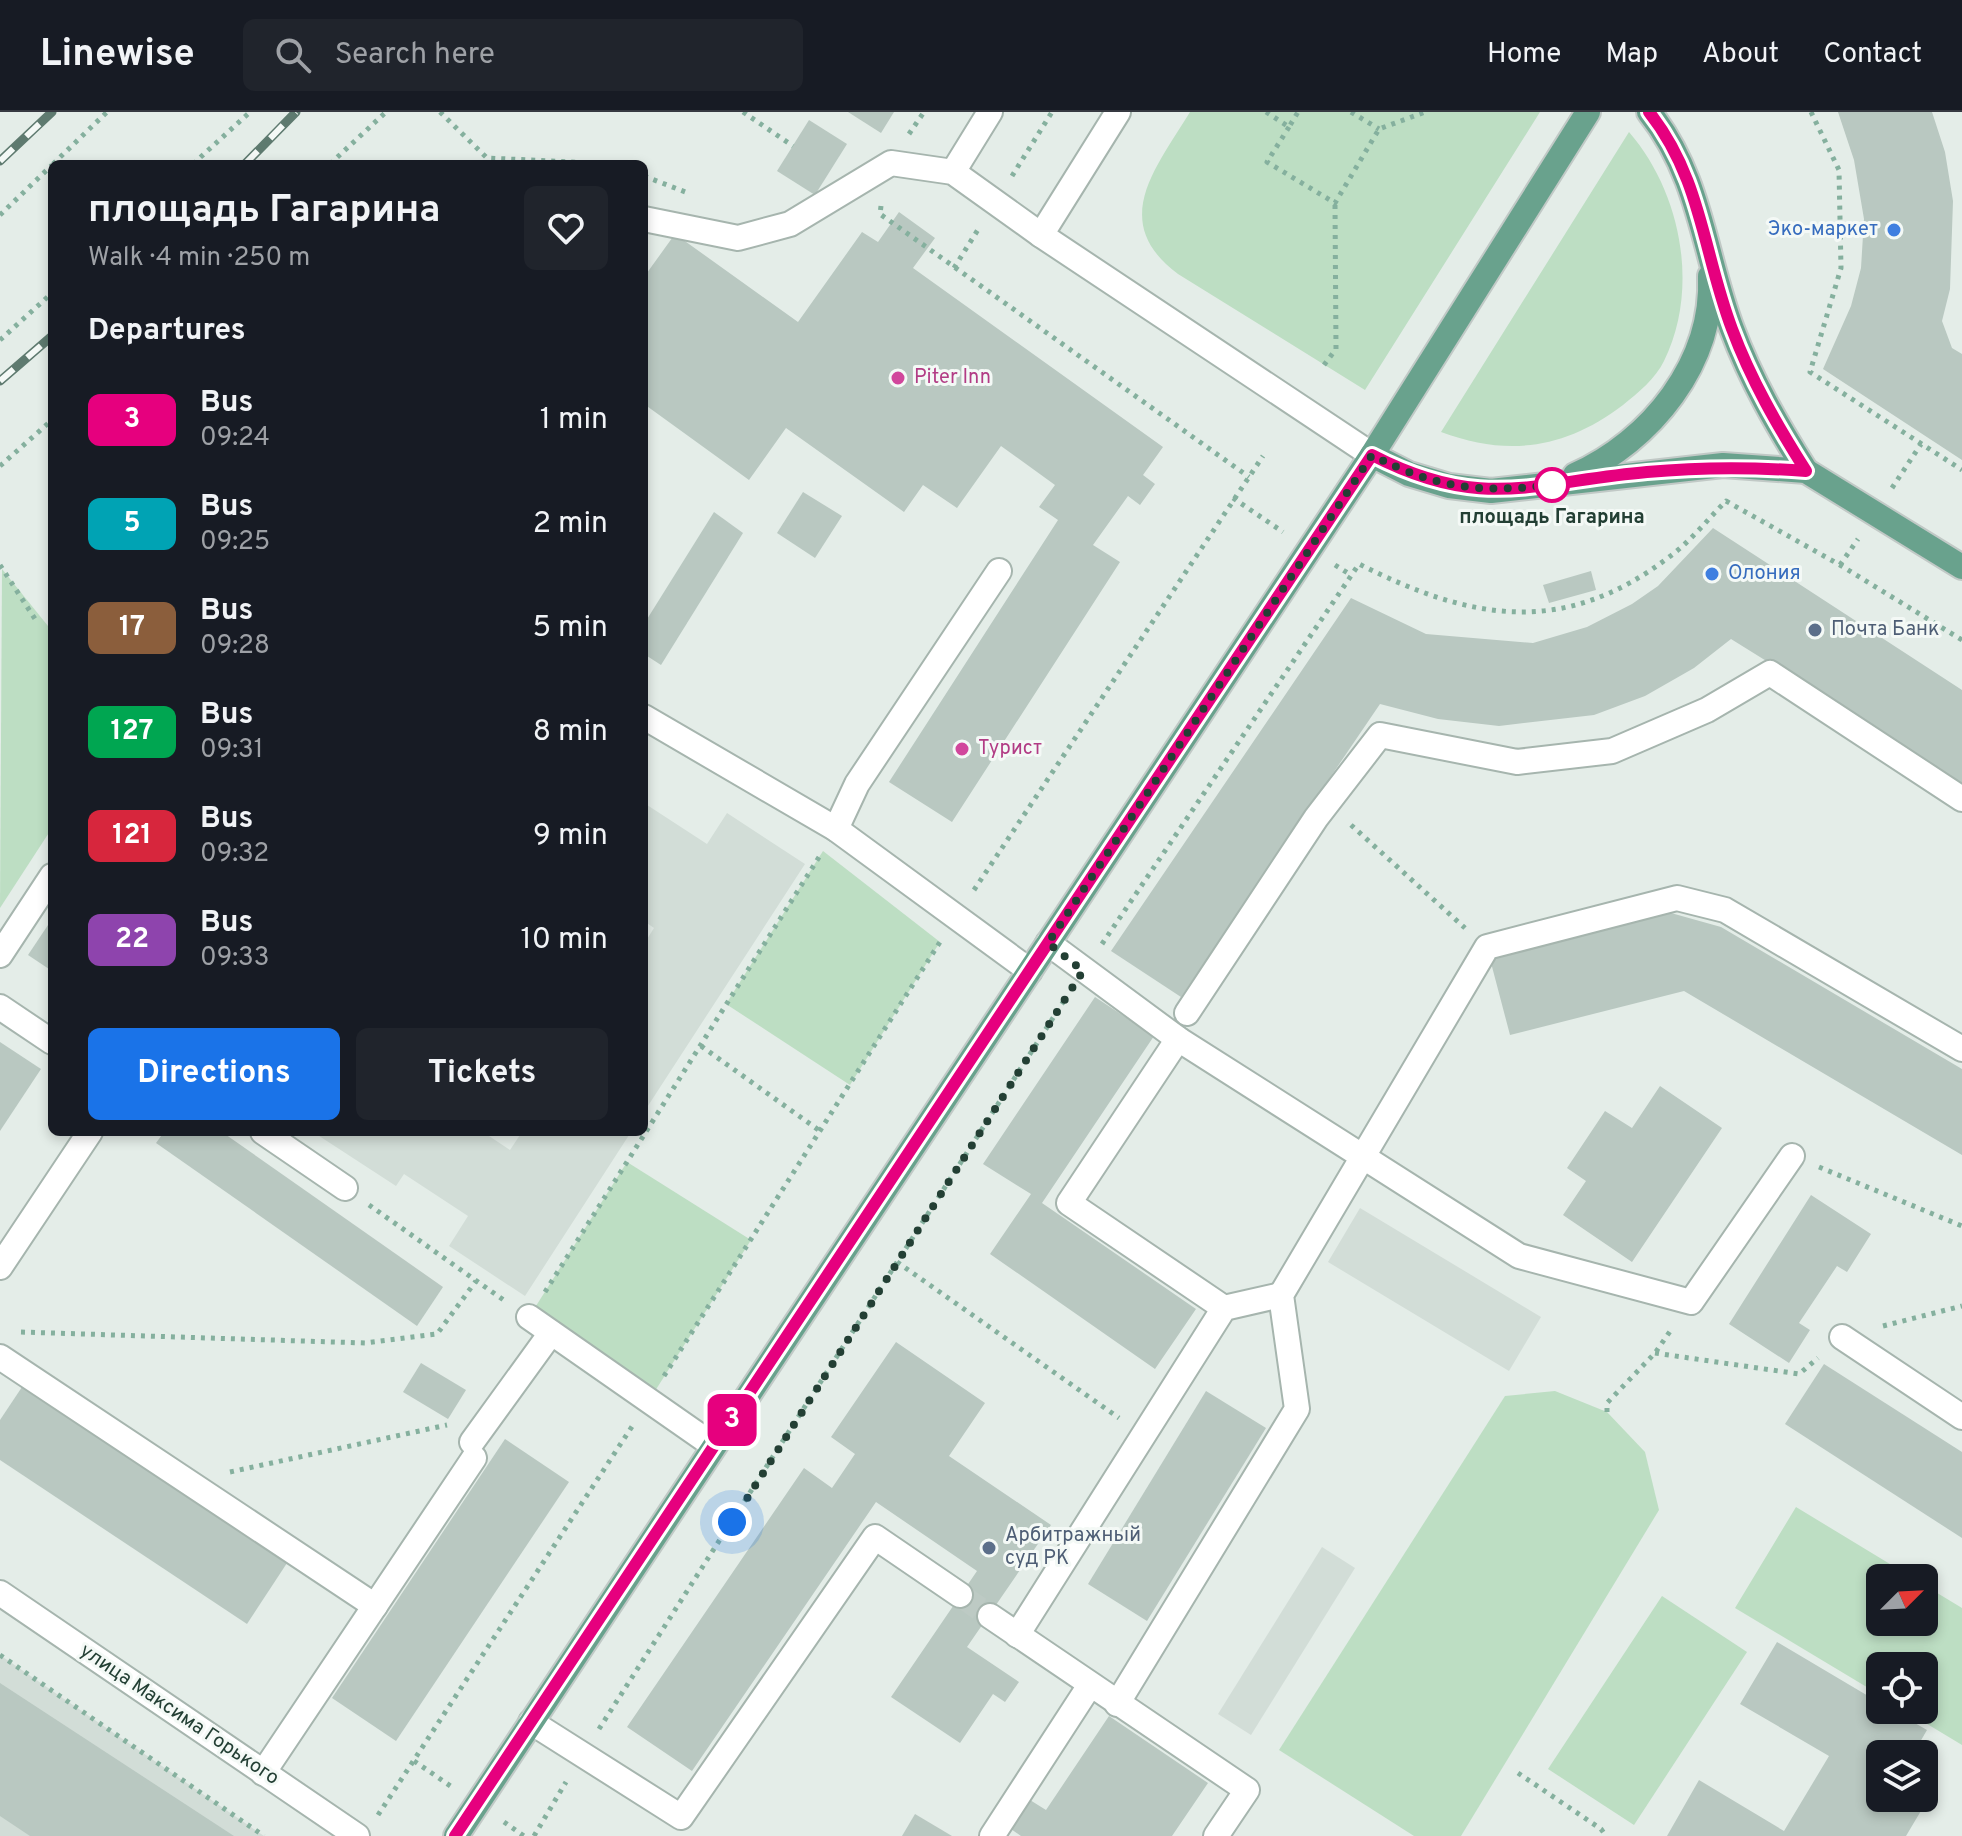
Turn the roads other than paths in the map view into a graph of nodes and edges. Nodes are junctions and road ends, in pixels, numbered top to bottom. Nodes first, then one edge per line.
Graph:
1 (990, 112) edge
2 (1118, 112) edge
3 (1588, 112) edge
4 (1649, 112) edge
5 (953, 172) junction
6 (648, 220) edge
7 (1041, 235) junction
8 (1709, 250) junction
9 (1372, 455) junction
10 (1806, 471) junction
11 (1533, 487) junction
12 (1962, 567) edge
13 (999, 571) dead end
14 (648, 719) edge
15 (1962, 799) edge
16 (836, 829) junction
17 (48, 882) edge
18 (1048, 943) junction
19 (0, 955) edge
20 (1030, 971) junction
21 (0, 1007) edge
22 (1187, 1013) dead end
23 (48, 1039) edge
24 (1178, 1039) junction
25 (1962, 1049) edge
26 (87, 1136) edge
27 (269, 1136) edge
28 (1792, 1156) road end
29 (1361, 1158) junction
30 (345, 1188) road end
31 (0, 1267) edge
32 (1281, 1295) junction
33 (1224, 1308) junction
34 (529, 1317) road end
35 (551, 1333) junction
36 (1842, 1337) dead end
37 (0, 1357) edge
38 (1962, 1417) edge
39 (714, 1446) junction
40 (0, 1593) edge
41 (960, 1595) tunnel mouth
42 (375, 1606) junction
43 (990, 1616) tunnel mouth
44 (1017, 1635) junction
45 (1090, 1685) junction
46 (1117, 1704) junction
47 (531, 1722) junction
48 (263, 1773) junction
49 (365, 1830) edge
50 (456, 1836) edge
51 (992, 1836) edge
52 (1216, 1836) edge

1 - 5 street
2 - 7 street
3 - 9 main road
4 - 8 main road
5 - 6 street
5 - 7 street
7 - 9 street
8 - 10 main road
8 - 11 main road
9 - 11 main road
9 - 18 main road
10 - 11 main road
10 - 12 main road
13 - 16 street
14 - 16 street
15 - 22 street
16 - 20 street
17 - 19 street
18 - 20 main road
18 - 24 street
20 - 39 main road
21 - 23 street
24 - 29 street
24 - 33 street
25 - 29 street
26 - 31 street
27 - 30 street
28 - 29 street
29 - 32 street
32 - 33 street
32 - 46 street
33 - 44 street
34 - 35 street
35 - 39 street
35 - 42 street
36 - 38 street
37 - 42 street
39 - 47 main road
40 - 48 street, улица Максима Горького
41 - 47 street
42 - 48 street
43 - 44 street
44 - 45 street
45 - 46 street
45 - 51 street
46 - 52 street
47 - 50 main road
48 - 49 street, улица Максима Горького

